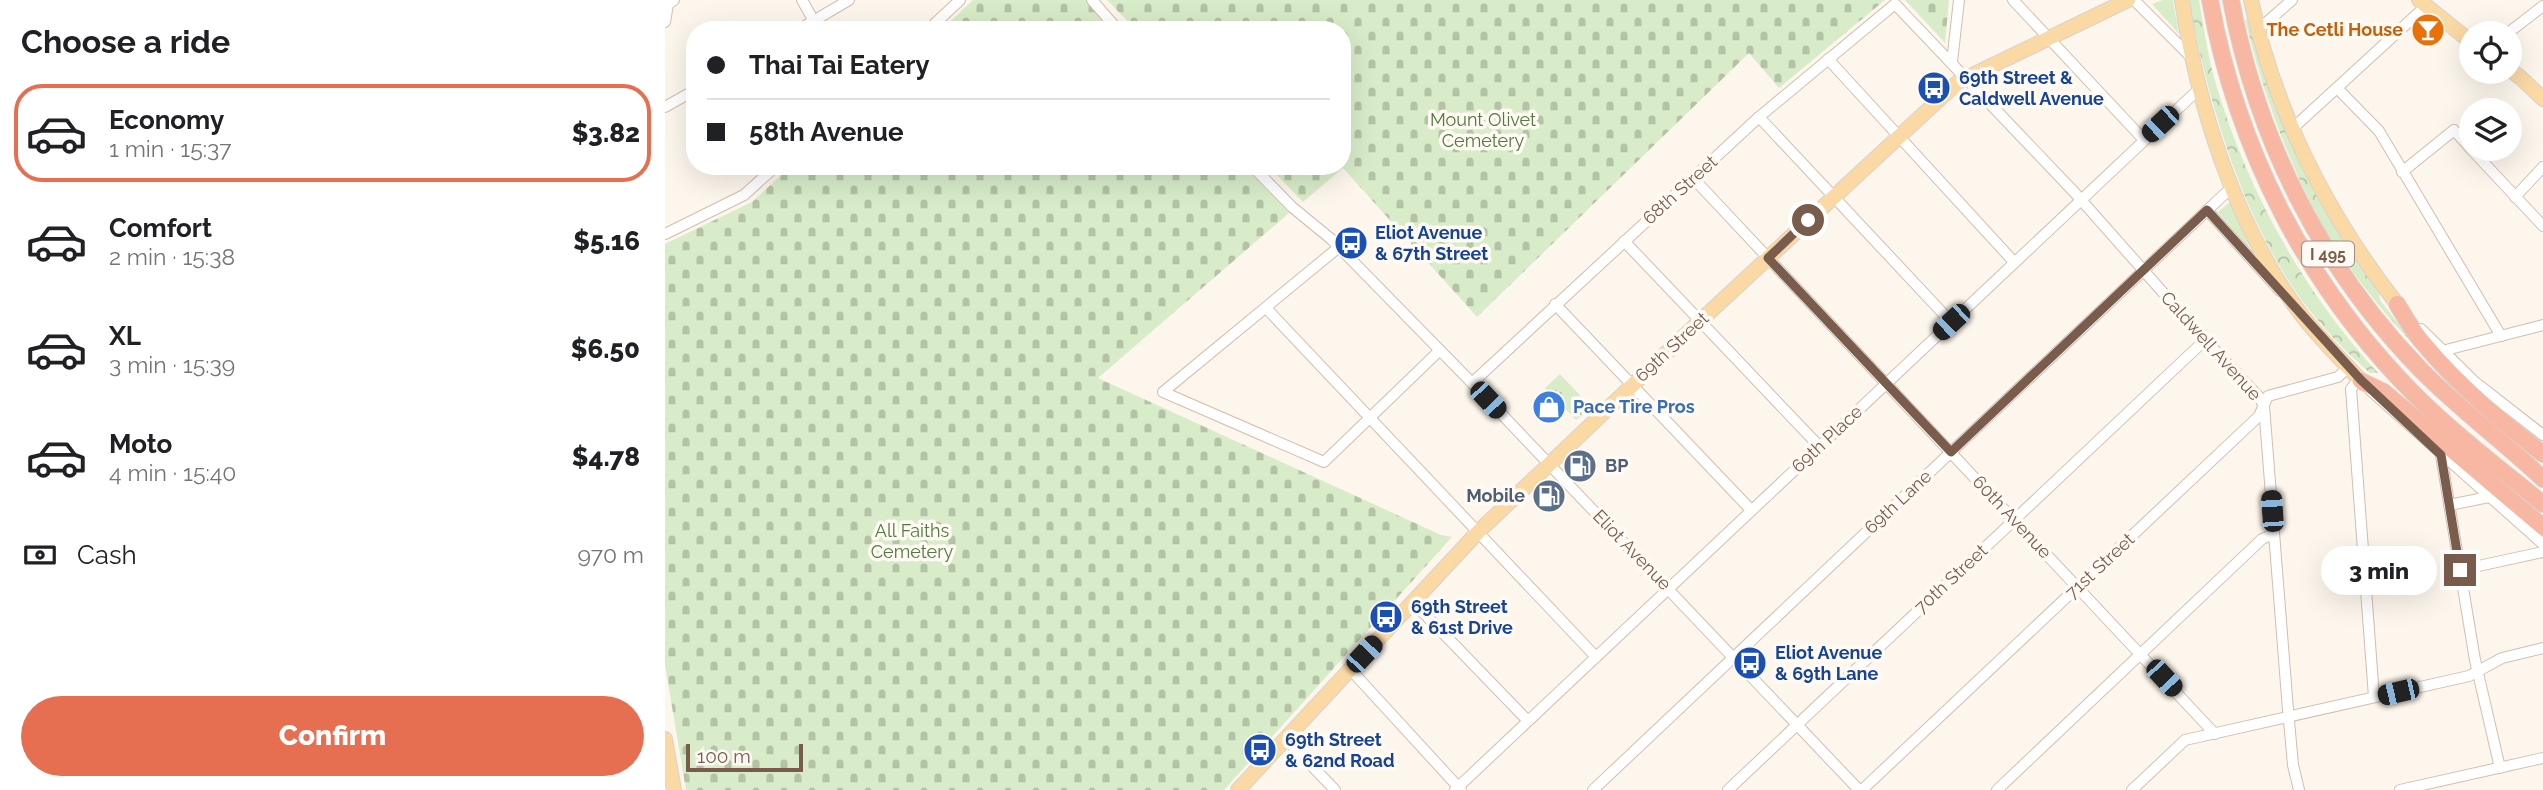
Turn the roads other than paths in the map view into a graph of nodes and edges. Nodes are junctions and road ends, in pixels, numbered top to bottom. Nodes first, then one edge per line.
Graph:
1 (801, 0) edge
2 (849, 0) edge
3 (960, 0) edge
4 (1092, 0) edge
5 (1959, 0) edge
6 (2013, 0) edge
7 (2128, 0) edge
8 (2134, 0) edge
9 (2182, 0) edge
10 (2210, 0) edge
11 (2231, 0) edge
12 (2251, 0) edge
13 (2292, 0) edge
14 (670, 1) edge
15 (2422, 3) edge
16 (1895, 4) joint
17 (2543, 6) edge
18 (814, 21) edge
19 (821, 21) edge
20 (938, 21) edge
21 (1110, 21) edge
22 (665, 22) edge
23 (2522, 22) edge
24 (2258, 30) junction
25 (2459, 32) edge
26 (2049, 38) junction
27 (2193, 59) junction
28 (1828, 60) junction
29 (1952, 62) junction
30 (1964, 79) junction
31 (2522, 79) edge
32 (2200, 88) junction
33 (2337, 88) junction
34 (686, 95) edge
35 (2543, 99) edge
36 (665, 107) edge
37 (1759, 117) junction
38 (2292, 129) junction
39 (2459, 136) edge
40 (1899, 138) junction
41 (2144, 140) junction
42 (2482, 161) edge
43 (2543, 167) edge
44 (2402, 172) junction
45 (766, 175) edge
46 (1261, 175) edge
47 (1693, 178) junction
48 (2233, 186) junction
49 (1833, 197) junction
50 (2515, 197) junction
51 (2080, 200) junction
52 (2207, 210) junction
53 (2543, 226) edge
54 (665, 234) edge
55 (1624, 241) junction
56 (1339, 247) junction
57 (1768, 258) junction
58 (2014, 262) junction
59 (2144, 271) junction
60 (1555, 304) junction
61 (2397, 304) junction
62 (1266, 308) junction
63 (2300, 313) junction
64 (1700, 321) junction
65 (1951, 322) junction
66 (2543, 325) edge
67 (2501, 336) junction
68 (2205, 340) junction
69 (1439, 351) junction
70 (2442, 351) junction
71 (2356, 375) junction
72 (1472, 383) junction
73 (1633, 384) junction
74 (1885, 384) junction
75 (2264, 406) junction
76 (1370, 418) junction
77 (2543, 435) edge
78 (1819, 446) junction
79 (1951, 452) junction
80 (2515, 453) junction
81 (2543, 454) edge
82 (2441, 455) junction
83 (1550, 465) junction
84 (2543, 470) edge
85 (2543, 478) edge
86 (2489, 497) junction
87 (2543, 504) edge
88 (2449, 505) junction
89 (1751, 510) junction
90 (2014, 520) junction
91 (2543, 527) edge
92 (1478, 532) junction
93 (2274, 534) junction
94 (2543, 544) edge
95 (2543, 552) edge
96 (2460, 570) junction
97 (2078, 587) junction
98 (1668, 589) junction
99 (1412, 601) junction
100 (2543, 648) edge
101 (2141, 654) junction
102 (1596, 657) junction
103 (1734, 657) junction
104 (1350, 669) junction
105 (2478, 671) junction
106 (2374, 697) junction
107 (2289, 717) junction
108 (1528, 721) junction
109 (1797, 724) junction
110 (2215, 734) junction
111 (1286, 738) junction
112 (665, 739) edge
113 (2543, 758) edge
114 (2500, 768) junction
115 (1458, 789) edge
116 (674, 790) edge
117 (1238, 790) edge
118 (1335, 790) edge
119 (1593, 790) edge
120 (1728, 790) edge
121 (1861, 790) edge
122 (1997, 790) edge
123 (2132, 790) edge
124 (2299, 790) edge
125 (2400, 790) edge

1 - 18 street
2 - 19 street
3 - 20 street
4 - 21 street
5 - 29 street
6 - 26 street
7 - 26 main road, 69th Street
8 - 27 street
9 - 27 main road
10 - 87 highway, I 495
11 - 80 highway, I 495
12 - 24 main road
13 - 24 street
14 - 22 street
15 - 25 main road
15 - 33 street
16 - 28 street, 68th Street
16 - 29 street, Caldwell Avenue
17 - 23 street
24 - 38 main road
26 - 30 main road, 69th Street
26 - 41 street
27 - 32 main road
28 - 37 street, 68th Street
28 - 40 street
29 - 30 street, Caldwell Avenue
30 - 40 main road, 69th Street
30 - 51 street, Caldwell Avenue
31 - 35 main road
32 - 41 street, 69th Place
32 - 48 main road
33 - 38 street
33 - 44 street
34 - 36 street
37 - 47 street, 68th Street
37 - 49 street
38 - 61 main road
39 - 44 street
40 - 49 main road, 69th Street
40 - 58 street
41 - 51 street, 69th Place
42 - 50 street
43 - 50 street
44 - 67 street
45 - 54 street
46 - 56 street, Eliot Avenue
47 - 55 street, 68th Street
47 - 57 street, 60th Avenue
48 - 52 street, 69th Lane
48 - 63 main road
49 - 57 main road, 69th Street
49 - 65 street
50 - 53 street
51 - 58 street, 69th Place
51 - 59 street, Caldwell Avenue
52 - 59 street, 69th Lane
52 - 63 street
55 - 60 street, 68th Street
55 - 64 street
56 - 62 street
56 - 69 street, Eliot Avenue
57 - 64 main road, 69th Street
57 - 74 street, 60th Avenue
58 - 65 street, 69th Place
59 - 68 street, Caldwell Avenue
59 - 79 street, 69th Lane
60 - 72 street, 68th Street
60 - 73 street
61 - 70 street
61 - 81 highway
62 - 76 street
62 - 76 street
63 - 71 main road
64 - 73 main road, 69th Street
64 - 78 street
65 - 74 street, 69th Place
66 - 67 street
67 - 70 street
68 - 75 street, Caldwell Avenue
68 - 90 street, 70th Street
69 - 72 street, Eliot Avenue
69 - 76 street
70 - 77 street
71 - 75 street, 71st Street
71 - 82 street
71 - 91 highway
71 - 106 street
72 - 83 street, Eliot Avenue
73 - 83 main road, 69th Street
73 - 89 street
74 - 78 street, 69th Place
74 - 79 street, 60th Avenue
75 - 93 street, Caldwell Avenue
75 - 97 street, 71st Street
76 - 92 street
78 - 89 street, 69th Place
79 - 90 street, 60th Avenue
79 - 103 street, 69th Lane
80 - 84 highway
80 - 85 highway, I 495
82 - 86 street
82 - 88 street
83 - 92 main road, 69th Street
83 - 98 street, Eliot Avenue
86 - 88 street
86 - 94 street
88 - 96 street
89 - 98 street, 69th Place
90 - 97 street, 60th Avenue
90 - 109 street, 70th Street
92 - 99 main road, 69th Street
92 - 102 street
93 - 101 street
93 - 107 street, Caldwell Avenue
95 - 96 street
96 - 105 street
97 - 101 street, 60th Avenue
97 - 121 street, 71st Street
98 - 102 street, 69th Place
98 - 103 street, Eliot Avenue
99 - 104 main road, 69th Street
99 - 108 street
100 - 105 street
101 - 110 street, 60th Avenue
101 - 122 street
102 - 108 street, 69th Place
103 - 109 street, Eliot Avenue
103 - 119 street, 69th Lane
104 - 111 main road, 69th Street
104 - 115 street
105 - 106 street
105 - 114 street
106 - 107 street
107 - 110 street
107 - 124 street, Caldwell Avenue
108 - 115 street, 69th Place
109 - 120 street, 70th Street
109 - 121 street, Eliot Avenue
110 - 123 street
111 - 117 main road, 69th Street
111 - 118 street
112 - 116 main road
113 - 114 street
114 - 125 street

